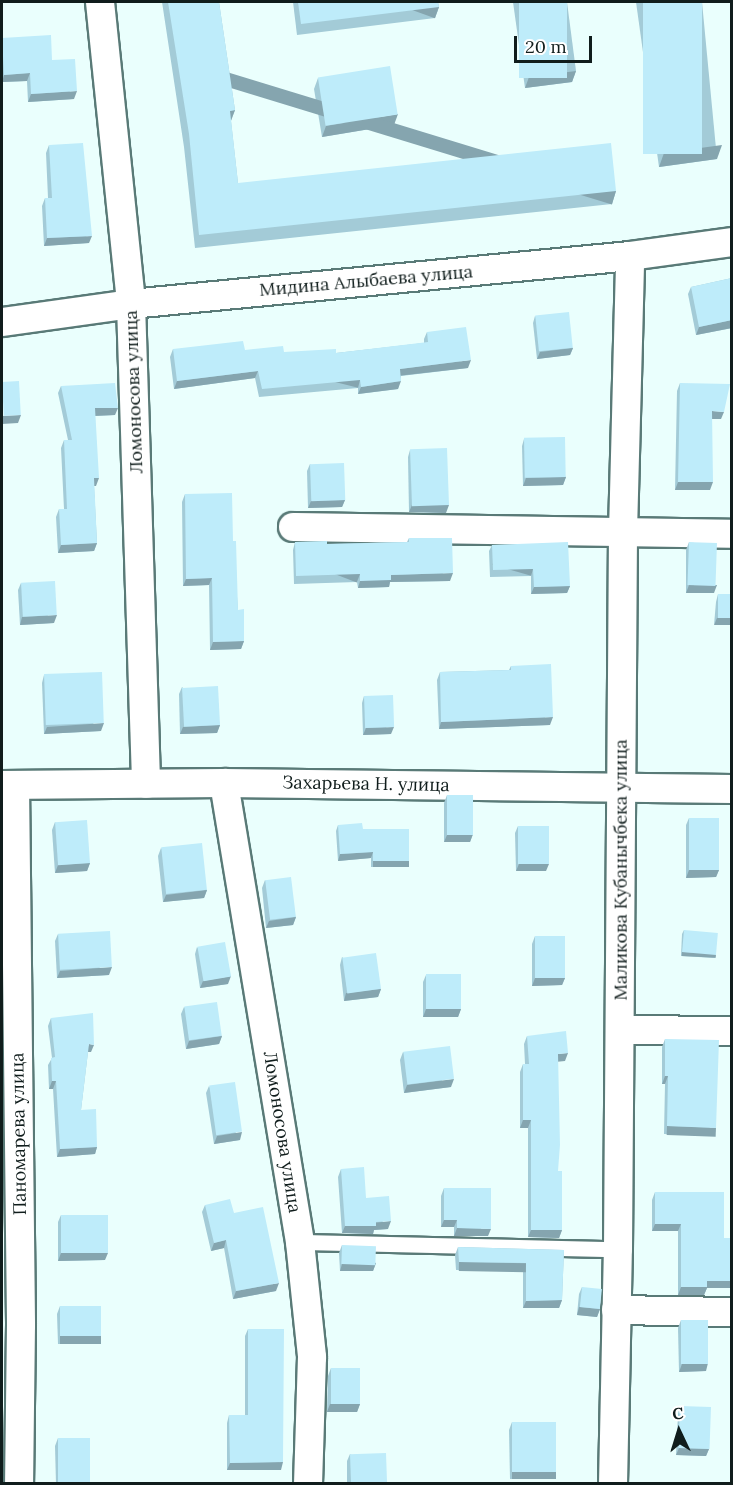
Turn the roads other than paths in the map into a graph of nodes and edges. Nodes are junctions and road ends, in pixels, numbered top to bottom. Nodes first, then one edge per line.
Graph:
1 (100, 2) edge
2 (732, 242) edge
3 (630, 256) junction
4 (131, 304) junction
5 (2, 322) edge
6 (293, 527) dead end
7 (623, 532) junction
8 (732, 534) edge
9 (224, 783) junction
10 (146, 784) junction
11 (8, 785) edge
12 (622, 788) junction
13 (732, 789) edge
14 (620, 1030) junction
15 (732, 1031) edge
16 (300, 1242) junction
17 (618, 1249) junction
18 (616, 1310) junction
19 (732, 1312) edge
20 (19, 1484) edge
21 (308, 1484) edge
22 (613, 1484) edge

1 - 4 street, Ломоносова улица
2 - 3 street, Мидина Алыбаева улица
3 - 4 street, Мидина Алыбаева улица
3 - 7 street, Маликова Кубанычбека улица
4 - 5 street, Мидина Алыбаева улица
4 - 10 street, Ломоносова улица
6 - 7 street
7 - 8 street
7 - 12 street, Маликова Кубанычбека улица
9 - 10 street, Захарьева Н. улица
9 - 12 street, Захарьева Н. улица
9 - 16 street, Ломоносова улица
10 - 11 street, Захарьева Н. улица
11 - 20 street, Паномарева улица
12 - 13 street, Захарьева Н. улица
12 - 14 street, Маликова Кубанычбека улица
14 - 15 street
14 - 17 street, Маликова Кубанычбека улица
16 - 17 lane
16 - 21 street, Ломоносова улица
17 - 18 street, Маликова Кубанычбека улица
18 - 19 street
18 - 22 street, Маликова Кубанычбека улица

